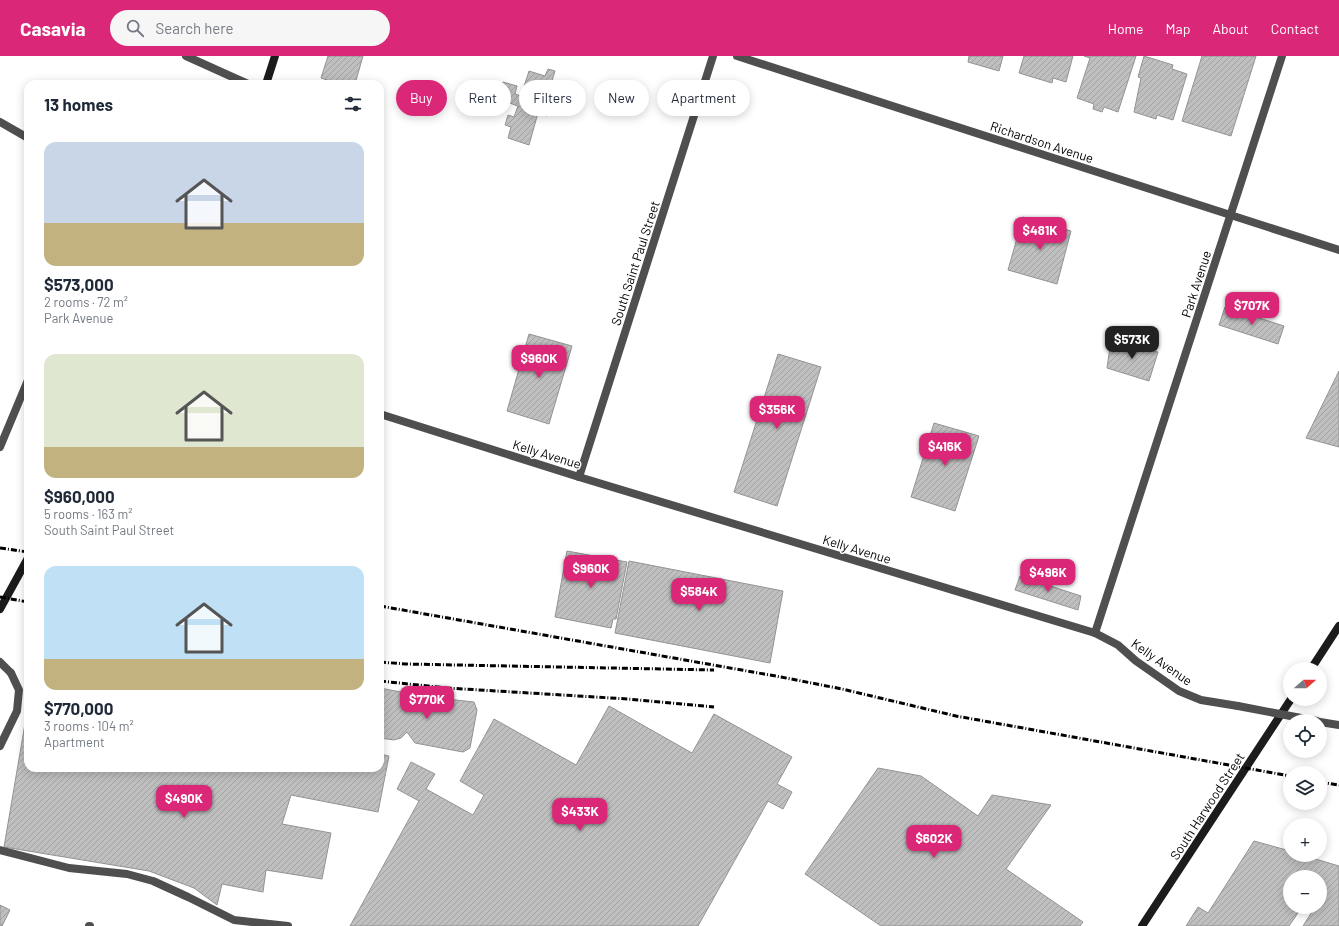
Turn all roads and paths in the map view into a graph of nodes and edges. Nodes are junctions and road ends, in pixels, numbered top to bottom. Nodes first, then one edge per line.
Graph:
1 (186, 56) edge
2 (275, 56) edge
3 (713, 56) edge
4 (737, 56) edge
5 (1282, 56) edge
6 (239, 80) edge
7 (267, 80) edge
8 (0, 122) edge
9 (24, 136) edge
10 (1231, 215) junction
11 (1339, 250) edge
12 (24, 390) edge
13 (384, 415) edge
14 (0, 447) edge
15 (579, 477) junction
16 (24, 565) edge
17 (0, 609) edge
18 (1339, 626) edge
19 (1095, 633) junction
20 (0, 662) edge
21 (1316, 662) edge
22 (1286, 706) edge
23 (1283, 715) edge
24 (1327, 723) edge
25 (1339, 725) edge
26 (0, 746) edge
27 (0, 850) edge
28 (288, 926) edge
29 (1142, 926) edge

1 - 6 street
2 - 7 street
3 - 15 street, South Saint Paul Street
4 - 10 street, Richardson Avenue
5 - 10 street, Park Avenue
8 - 9 street
10 - 11 street, Richardson Avenue
10 - 19 street, Park Avenue
12 - 14 street
13 - 15 street, Kelly Avenue
15 - 19 street, Kelly Avenue
16 - 17 street
18 - 21 street
19 - 23 street, Kelly Avenue, bridge
20 - 26 street
22 - 29 street, South Harwood Street
24 - 25 street
27 - 28 street

